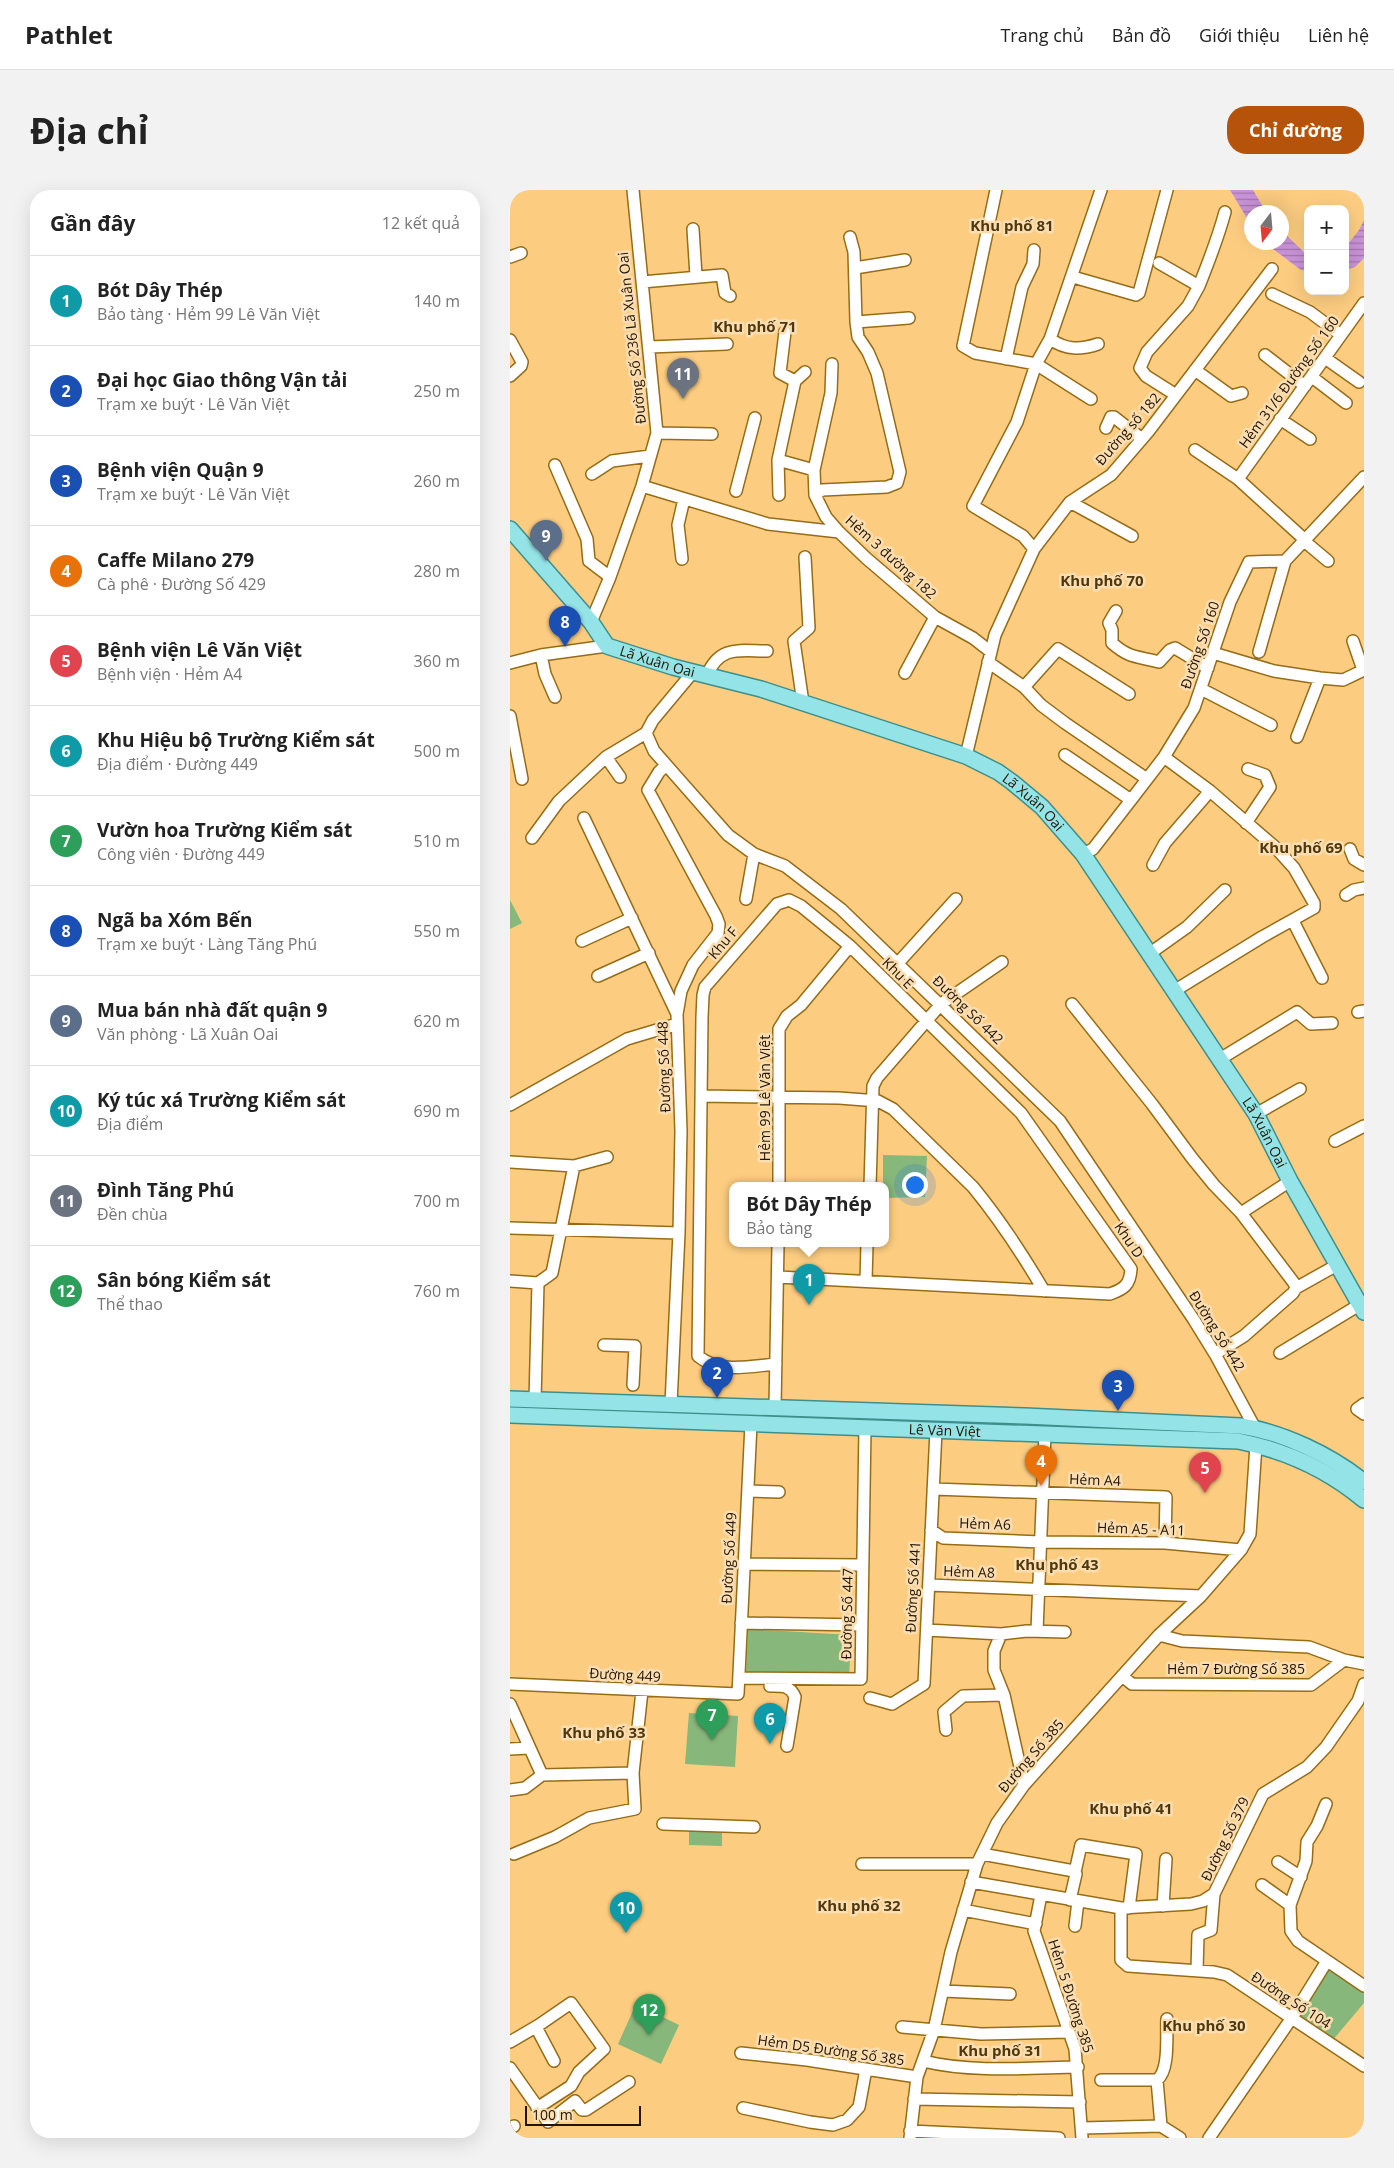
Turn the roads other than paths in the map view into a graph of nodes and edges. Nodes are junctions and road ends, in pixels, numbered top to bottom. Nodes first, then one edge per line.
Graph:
1 (632, 190) edge
2 (996, 190) edge
3 (1101, 190) edge
4 (1167, 190) edge
5 (1225, 212) dead end
6 (693, 229) dead end
7 (850, 237) dead end
8 (1034, 250) dead end
9 (905, 260) dead end
10 (1158, 263) dead end
11 (855, 268) junction
12 (1272, 269) dead end
13 (696, 276) junction
14 (1073, 277) junction
15 (642, 282) junction
16 (1198, 286) junction
17 (1272, 294) dead end
18 (730, 296) dead end
19 (1364, 303) edge
20 (909, 318) dead end
21 (856, 322) junction
22 (785, 332) dead end
23 (1341, 334) junction
24 (1050, 339) junction
25 (510, 340) edge
26 (727, 344) dead end
27 (1098, 344) dead end
28 (649, 347) junction
29 (1264, 355) dead end
30 (1324, 358) junction
31 (1006, 359) junction
32 (832, 364) dead end
33 (1036, 364) junction
34 (1195, 370) junction
35 (805, 372) dead end
36 (510, 376) edge
37 (795, 381) junction
38 (1308, 382) junction
39 (1359, 382) dead end
40 (1242, 393) dead end
41 (1176, 395) junction
42 (1091, 399) dead end
43 (1346, 403) dead end
44 (755, 418) dead end
45 (1280, 419) junction
46 (1106, 428) dead end
47 (657, 433) junction
48 (712, 434) dead end
49 (1142, 439) junction
50 (1310, 439) dead end
51 (1195, 450) dead end
52 (650, 456) junction
53 (778, 460) junction
54 (555, 466) dead end
55 (814, 470) junction
56 (592, 474) dead end
57 (1364, 476) edge
58 (1238, 479) junction
59 (642, 486) junction
60 (1360, 489) edge
61 (736, 491) dead end
62 (779, 495) dead end
63 (815, 495) junction
64 (684, 499) junction
65 (1070, 502) junction
66 (510, 529) edge
67 (839, 532) junction
68 (1132, 536) dead end
69 (1304, 540) junction
70 (1034, 549) junction
71 (682, 558) dead end
72 (805, 558) dead end
73 (1285, 561) junction
74 (1328, 561) dead end
75 (610, 577) junction
76 (1116, 611) dead end
77 (935, 617) junction
78 (591, 622) junction
79 (1353, 640) dead end
80 (606, 646) junction
81 (767, 650) dead end
82 (1259, 652) dead end
83 (1213, 653) junction
84 (541, 655) junction
85 (990, 657) junction
86 (510, 662) edge
87 (1208, 668) junction
88 (1363, 670) edge
89 (700, 673) junction
90 (905, 673) dead end
91 (1320, 678) junction
92 (1024, 687) junction
93 (1201, 689) junction
94 (1129, 694) dead end
95 (555, 697) dead end
96 (803, 703) junction
97 (510, 716) edge
98 (1271, 725) dead end
99 (646, 733) junction
100 (1297, 737) dead end
101 (1065, 755) dead end
102 (966, 756) junction
103 (1164, 757) junction
104 (606, 758) junction
105 (666, 765) junction
106 (1248, 769) dead end
107 (620, 777) dead end
108 (1146, 779) junction
109 (522, 780) dead end
110 (1210, 791) junction
111 (1131, 800) junction
112 (584, 818) dead end
113 (1246, 823) junction
114 (532, 838) dead end
115 (1350, 849) dead end
116 (754, 854) junction
117 (1083, 854) junction
118 (1153, 865) dead end
119 (1364, 865) edge
120 (1364, 888) edge
121 (1225, 890) dead end
122 (1346, 895) dead end
123 (746, 899) dead end
124 (956, 899) dead end
125 (632, 918) junction
126 (1292, 921) junction
127 (582, 941) dead end
128 (850, 946) junction
129 (649, 953) junction
130 (1150, 954) junction
131 (1002, 962) dead end
132 (898, 963) junction
133 (598, 976) dead end
134 (1322, 978) dead end
135 (1174, 991) junction
136 (941, 1004) junction
137 (1072, 1004) dead end
138 (677, 1019) junction
139 (925, 1022) junction
140 (1332, 1023) dead end
141 (1220, 1059) junction
142 (1300, 1089) dead end
143 (701, 1096) junction
144 (780, 1096) junction
145 (873, 1101) junction
146 (510, 1105) edge
147 (1256, 1114) junction
148 (1364, 1126) edge
149 (1335, 1141) dead end
150 (607, 1156) dead end
151 (510, 1162) edge
152 (574, 1166) junction
153 (1290, 1181) junction
154 (779, 1182) edge
155 (870, 1182) edge
156 (1241, 1213) junction
157 (510, 1228) edge
158 (562, 1229) junction
159 (679, 1234) junction
160 (778, 1247) edge
161 (868, 1247) edge
162 (1337, 1265) junction
163 (778, 1278) junction
164 (510, 1281) edge
165 (866, 1281) junction
166 (538, 1283) junction
167 (1296, 1288) junction
168 (1044, 1291) junction
169 (1363, 1307) edge
170 (604, 1345) dead end
171 (1280, 1353) dead end
172 (1215, 1354) junction
173 (776, 1364) junction
174 (633, 1385) dead end
175 (510, 1399) edge
176 (535, 1400) junction
177 (671, 1404) junction
178 (696, 1404) junction
179 (1364, 1404) edge
180 (752, 1406) junction
181 (775, 1407) junction
182 (1364, 1414) edge
183 (510, 1415) edge
184 (1046, 1416) junction
185 (670, 1421) junction
186 (696, 1422) junction
187 (751, 1424) junction
188 (865, 1428) junction
189 (1255, 1428) junction
190 (936, 1430) junction
191 (1045, 1434) junction
192 (1256, 1445) junction
193 (1364, 1482) edge
194 (933, 1489) junction
195 (748, 1491) junction
196 (779, 1492) dead end
197 (1043, 1493) junction
198 (1364, 1500) edge
199 (931, 1530) junction
200 (1041, 1542) junction
201 (1165, 1543) junction
202 (1241, 1550) junction
203 (744, 1564) junction
204 (863, 1565) junction
205 (929, 1585) junction
206 (1039, 1590) junction
207 (1201, 1596) junction
208 (741, 1622) junction
209 (862, 1625) junction
210 (927, 1630) junction
211 (1037, 1631) junction
212 (1065, 1632) dead end
213 (1001, 1634) junction
214 (1159, 1635) junction
215 (1344, 1660) junction
216 (1364, 1664) edge
217 (1122, 1676) junction
218 (510, 1684) edge
219 (1364, 1684) edge
220 (739, 1686) junction
221 (642, 1691) junction
222 (1004, 1695) junction
223 (870, 1698) dead end
224 (510, 1704) edge
225 (512, 1716) edge
226 (946, 1730) dead end
227 (787, 1746) dead end
228 (529, 1748) junction
229 (510, 1749) edge
230 (634, 1773) junction
231 (542, 1775) junction
232 (1024, 1785) junction
233 (510, 1790) edge
234 (1326, 1804) dead end
235 (663, 1824) dead end
236 (754, 1827) dead end
237 (514, 1854) dead end
238 (980, 1859) junction
239 (1166, 1859) dead end
240 (1278, 1862) dead end
241 (862, 1864) dead end
242 (1075, 1872) junction
243 (1301, 1877) junction
244 (971, 1882) junction
245 (1262, 1886) dead end
246 (1214, 1894) junction
247 (1042, 1895) junction
248 (1074, 1900) junction
249 (1163, 1906) junction
250 (1290, 1906) junction
251 (1125, 1908) junction
252 (963, 1910) junction
253 (1036, 1924) junction
254 (1075, 1926) dead end
255 (1327, 1961) junction
256 (1197, 1970) junction
257 (1364, 1986) edge
258 (943, 1991) junction
259 (1010, 1994) dead end
260 (1167, 2019) dead end
261 (1291, 2019) junction
262 (539, 2025) junction
263 (902, 2027) dead end
264 (934, 2030) junction
265 (1070, 2032) junction
266 (510, 2042) edge
267 (740, 2053) dead end
268 (554, 2061) dead end
269 (923, 2061) junction
270 (1364, 2066) edge
271 (1078, 2067) junction
272 (510, 2068) edge
273 (866, 2069) junction
274 (917, 2077) junction
275 (1101, 2080) dead end
276 (1157, 2080) junction
277 (629, 2082) dead end
278 (914, 2099) junction
279 (1080, 2102) junction
280 (743, 2108) dead end
281 (538, 2110) junction
282 (1160, 2126) junction
283 (1082, 2133) edge
284 (910, 2134) edge
285 (1059, 2138) edge
286 (1180, 2138) edge
287 (1209, 2138) edge

1 - 15 street, Đường Số 236 Lã Xuân Oai
2 - 31 street
3 - 14 street
4 - 14 street
5 - 16 street
6 - 13 street
7 - 11 street
8 - 31 street
9 - 11 street
10 - 16 street
11 - 21 street
12 - 34 street, Đường số 182
13 - 15 street
13 - 18 street
14 - 24 street
15 - 28 street, Đường Số 236 Lã Xuân Oai
16 - 41 street
17 - 23 street
19 - 23 street, Hẻm 31/6 Đường Số 160
20 - 21 street
21 - 63 street
22 - 37 street
23 - 30 street, Hẻm 31/6 Đường Số 160
24 - 27 street
24 - 33 street
25 - 36 street
26 - 28 street
28 - 47 street, Đường Số 236 Lã Xuân Oai
29 - 38 street
30 - 38 street, Hẻm 31/6 Đường Số 160
30 - 39 street
31 - 33 street
32 - 55 street
33 - 42 street
33 - 70 street
34 - 40 street
34 - 41 street, Đường số 182
35 - 37 street
37 - 53 street
38 - 43 street
38 - 45 street, Hẻm 31/6 Đường Số 160
41 - 49 street, Đường số 182
44 - 61 street
45 - 50 street
45 - 58 street, Hẻm 31/6 Đường Số 160
46 - 49 street
47 - 48 street
47 - 52 street, Đường Số 236 Lã Xuân Oai
49 - 65 street, Đường số 182
51 - 58 street
52 - 56 street
52 - 59 street, Đường Số 236 Lã Xuân Oai
53 - 55 street
53 - 62 street
54 - 75 street
55 - 63 street
57 - 60 street
58 - 69 street
59 - 64 street
59 - 75 street, Đường Số 236 Lã Xuân Oai
60 - 69 street
63 - 67 street, Hẻm 3 đường 182
64 - 67 street
64 - 71 street
65 - 68 street
65 - 70 street, Đường số 182
66 - 78 main road, Lã Xuân Oai
67 - 77 street, Hẻm 3 đường 182
69 - 73 street
69 - 74 street
70 - 85 street, Đường số 182
72 - 96 street
73 - 82 street
73 - 83 street, Đường Số 160
75 - 78 street, Đường Số 236 Lã Xuân Oai
76 - 87 street
77 - 85 street, Hẻm 3 đường 182
77 - 90 street
78 - 80 main road, Lã Xuân Oai
79 - 88 street
80 - 84 street
80 - 89 main road, Lã Xuân Oai
81 - 89 street
83 - 87 street, Đường Số 160
83 - 91 street
84 - 86 street
84 - 95 street
85 - 92 street, Hẻm 3 đường 182
85 - 102 street
87 - 93 street, Đường Số 160
88 - 91 street
89 - 96 main road, Lã Xuân Oai
89 - 99 street
91 - 100 street
92 - 94 street
92 - 108 street, Hẻm 3 đường 182
93 - 98 street
93 - 103 street, Đường Số 160
96 - 102 main road, Lã Xuân Oai
97 - 109 street
99 - 104 street
99 - 105 street, Đường Số 442
101 - 111 street
102 - 117 main road, Lã Xuân Oai
103 - 108 street, Đường Số 160
103 - 110 street
104 - 107 street
104 - 114 street
105 - 116 street, Đường Số 442
105 - 138 street, Đường Số 448
106 - 113 street
108 - 111 street, Đường Số 160
110 - 113 street
110 - 118 street
111 - 117 street, Đường Số 160
112 - 125 street
113 - 126 street
115 - 119 street
116 - 123 street
116 - 132 street, Đường Số 442
117 - 130 main road, Lã Xuân Oai
120 - 122 street
121 - 130 street
124 - 132 street
125 - 127 street
125 - 129 street
126 - 134 street
126 - 135 street
128 - 139 street, Khu E
128 - 143 street, Khu F
128 - 144 street, Hẻm 99 Lê Văn Việt
129 - 133 street
129 - 138 street
130 - 135 main road, Lã Xuân Oai
131 - 136 street
132 - 136 street, Đường Số 442
135 - 141 main road, Lã Xuân Oai
136 - 139 street
136 - 172 street, Đường Số 442
137 - 156 street
138 - 146 street
138 - 159 street, Đường Số 448
139 - 145 street
139 - 168 street, Khu D
140 - 141 street
141 - 147 main road, Lã Xuân Oai
142 - 147 street
143 - 144 street
143 - 173 street, Khu F
144 - 145 street
144 - 154 street, Hẻm 99 Lê Văn Việt
145 - 155 street
145 - 168 street
147 - 153 main road, Lã Xuân Oai
148 - 149 street
150 - 152 street
151 - 152 street
152 - 158 street
153 - 156 street
153 - 162 main road, Lã Xuân Oai
156 - 167 street
157 - 158 street
158 - 159 street
158 - 166 street
159 - 177 street, Đường Số 448
160 - 163 street
161 - 165 street
162 - 167 street
162 - 169 main road, Lã Xuân Oai
163 - 165 street
163 - 173 street
164 - 166 street
165 - 168 street
166 - 176 street
167 - 172 street
169 - 171 street
170 - 174 street
172 - 189 street, Đường Số 442
173 - 181 street
175 - 176 main road, Lê Văn Việt
176 - 177 main road, Lê Văn Việt
177 - 178 main road, Lê Văn Việt
177 - 185 main road
178 - 180 main road, Lê Văn Việt
178 - 186 main road
179 - 182 street
180 - 181 main road, Lê Văn Việt
180 - 187 main road
181 - 184 main road, Lê Văn Việt
183 - 185 main road, Lê Văn Việt
184 - 189 main road, Lê Văn Việt
184 - 191 main road
185 - 186 main road, Lê Văn Việt
186 - 187 main road, Lê Văn Việt
187 - 188 main road, Lê Văn Việt
187 - 195 street, Đường Số 449
188 - 190 main road, Lê Văn Việt
188 - 204 street, Đường Số 447
189 - 192 main road
189 - 193 main road, Lê Văn Việt
190 - 191 main road, Lê Văn Việt
190 - 194 street, Đường Số 441
191 - 192 main road, Lê Văn Việt
191 - 197 street
192 - 198 main road, Lê Văn Việt
192 - 202 street, Đường Số 385
194 - 197 street, Hẻm A4
194 - 199 street, Đường Số 441
195 - 196 street
195 - 203 street, Đường Số 449
197 - 200 street
197 - 201 street, Hẻm A4
199 - 200 street, Hẻm A6
199 - 205 street, Đường Số 441
200 - 201 street, Hẻm A5 - A11
200 - 206 street
201 - 202 street, Hẻm A5 - A11
202 - 207 street, Đường Số 385
203 - 204 street
203 - 208 street, Đường Số 449
204 - 209 street, Đường Số 447
205 - 206 street, Hẻm A8
205 - 210 street, Đường Số 441
206 - 207 street, Hẻm A8
206 - 211 street
207 - 214 street, Đường Số 385
208 - 209 street
208 - 220 street, Đường Số 449
209 - 220 street, Đường Số 447
210 - 213 street
210 - 223 street, Đường Số 441
211 - 212 street
211 - 213 street
213 - 222 street
214 - 215 street
214 - 217 street, Đường Số 385
215 - 216 street
215 - 217 street, Hẻm 7 Đường Số 385
217 - 232 street, Đường Số 385
218 - 221 street, Đường 449
219 - 246 street, Đường Số 379
220 - 221 street, Đường 449
220 - 227 street
221 - 230 street
222 - 226 street
222 - 232 street
224 - 225 street
225 - 228 street
228 - 229 street
228 - 231 street
230 - 231 street
230 - 237 street
231 - 233 street
232 - 238 street, Đường Số 385
234 - 243 street
235 - 236 street
238 - 241 street
238 - 242 street
238 - 244 street, Đường Số 385
239 - 249 street
240 - 243 street
242 - 248 street
242 - 251 street
243 - 250 street
244 - 247 street, Đường Số 379
244 - 252 street, Đường Số 385
245 - 250 street
246 - 249 street, Đường Số 379
246 - 256 street
247 - 248 street, Đường Số 379
247 - 253 street, Hẻm 5 Đường 385
248 - 251 street, Đường Số 379
248 - 254 street
249 - 251 street, Đường Số 379
250 - 255 street
251 - 256 street
252 - 253 street
252 - 258 street, Đường Số 385
253 - 265 street, Hẻm 5 Đường 385
255 - 257 street
255 - 261 street
256 - 261 street, Đường Số 104
258 - 259 street
258 - 264 street, Đường Số 385
260 - 276 street
261 - 270 street, Đường Số 104
261 - 287 street
262 - 266 street
262 - 268 street
262 - 281 street
263 - 264 street
264 - 265 street
264 - 269 street, Đường Số 385
265 - 271 street, Hẻm 5 Đường 385
267 - 273 street, Hẻm D5 Đường Số 385
269 - 271 street
269 - 274 street, Đường Số 385
271 - 279 street, Hẻm 5 Đường 385
272 - 281 street
273 - 274 street, Hẻm D5 Đường Số 385
273 - 280 street
274 - 278 street, Đường Số 385
275 - 276 street
276 - 282 street
277 - 281 street
278 - 279 street
278 - 284 street, Đường Số 385
279 - 283 street, Hẻm 5 Đường 385
282 - 283 street
282 - 286 street
284 - 285 street

